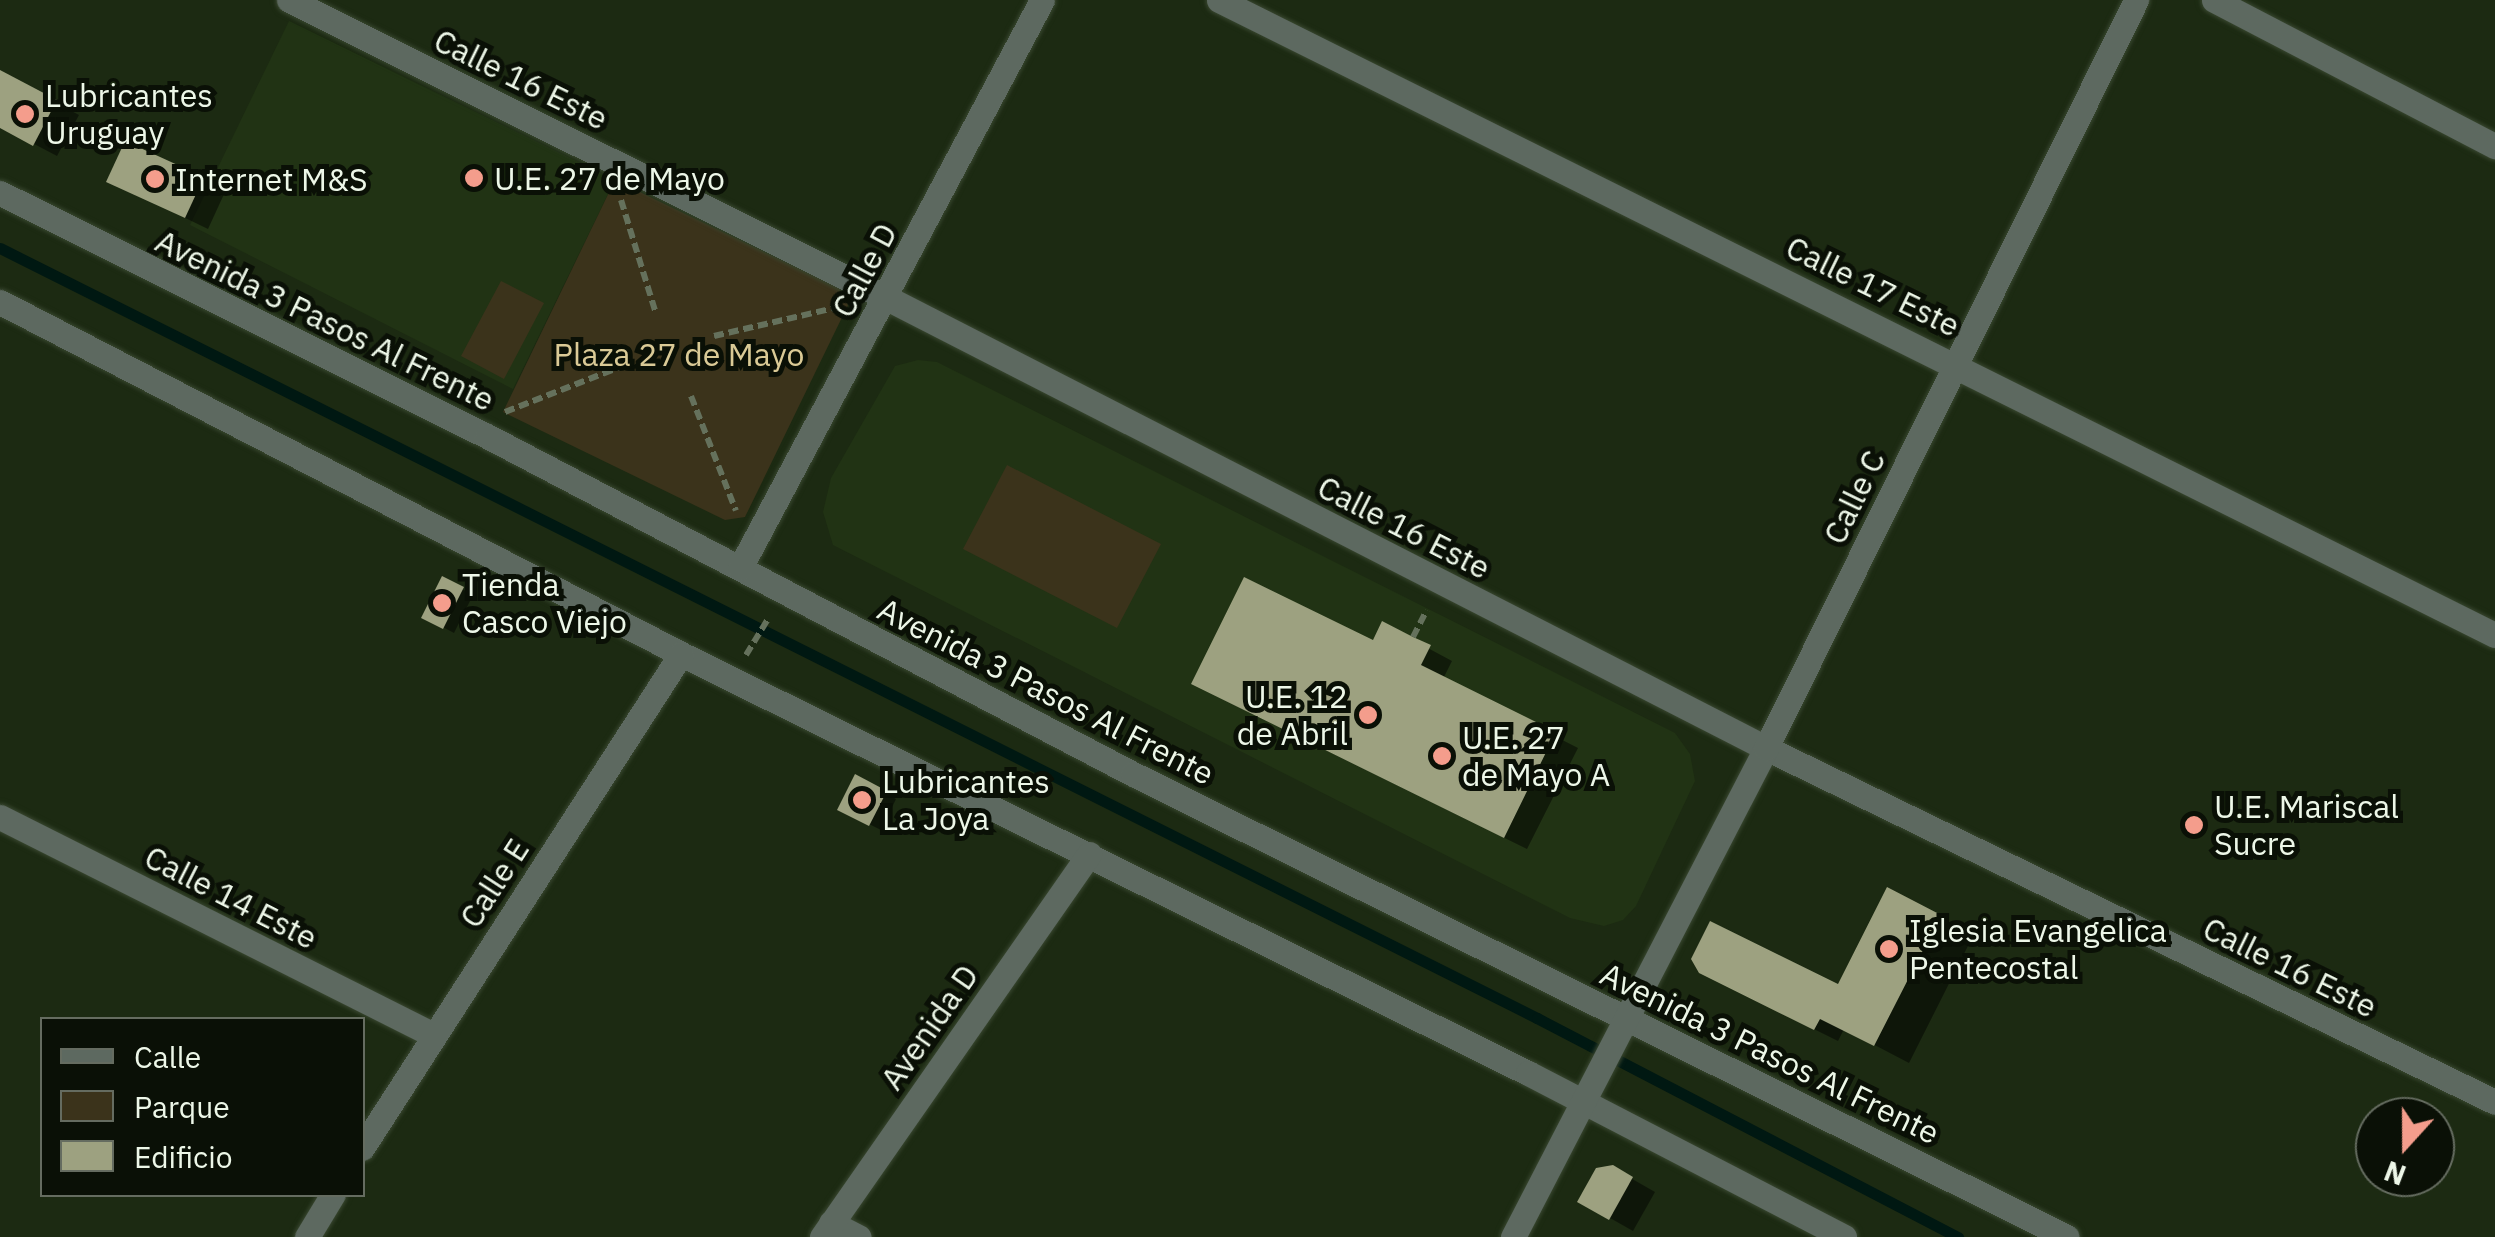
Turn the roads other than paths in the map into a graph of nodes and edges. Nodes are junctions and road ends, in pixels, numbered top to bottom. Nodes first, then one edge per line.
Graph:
1 (289, 0) edge
2 (1042, 0) edge
3 (1219, 0) edge
4 (2136, 0) edge
5 (2214, 0) edge
6 (2495, 146) edge
7 (0, 192) edge
8 (887, 298) junction
9 (0, 302) edge
10 (1956, 363) junction
11 (740, 568) junction
12 (2495, 635) edge
13 (681, 654) junction
14 (1766, 748) junction
15 (0, 817) edge
16 (1089, 854) junction
17 (1621, 1027) junction
18 (433, 1036) junction
19 (2495, 1102) edge
20 (1586, 1103) junction
21 (365, 1143) edge
22 (331, 1197) edge
23 (826, 1230) edge
24 (306, 1237) edge
25 (859, 1237) edge
26 (1513, 1237) edge
27 (1844, 1237) edge
28 (2067, 1237) edge

1 - 8 street, Calle 16 Este
2 - 8 street, Calle D
3 - 10 street, Calle 17 Este
4 - 10 street, Calle C
5 - 6 street
7 - 11 street, Avenida 3 Pasos Al Frente
8 - 11 street, Calle D
8 - 14 street, Calle 16 Este
9 - 13 street
10 - 12 street, Calle 17 Este
10 - 14 street, Calle C
11 - 17 street, Avenida 3 Pasos Al Frente
13 - 16 street
13 - 18 street, Calle E
14 - 17 street, Calle C
14 - 19 street, Calle 16 Este
15 - 18 street, Calle 14 Este
16 - 20 street
16 - 23 street, Avenida D
17 - 20 street, Calle C
17 - 28 street, Avenida 3 Pasos Al Frente
18 - 21 street, Calle E
20 - 26 street
20 - 27 street
22 - 24 street
23 - 25 street

